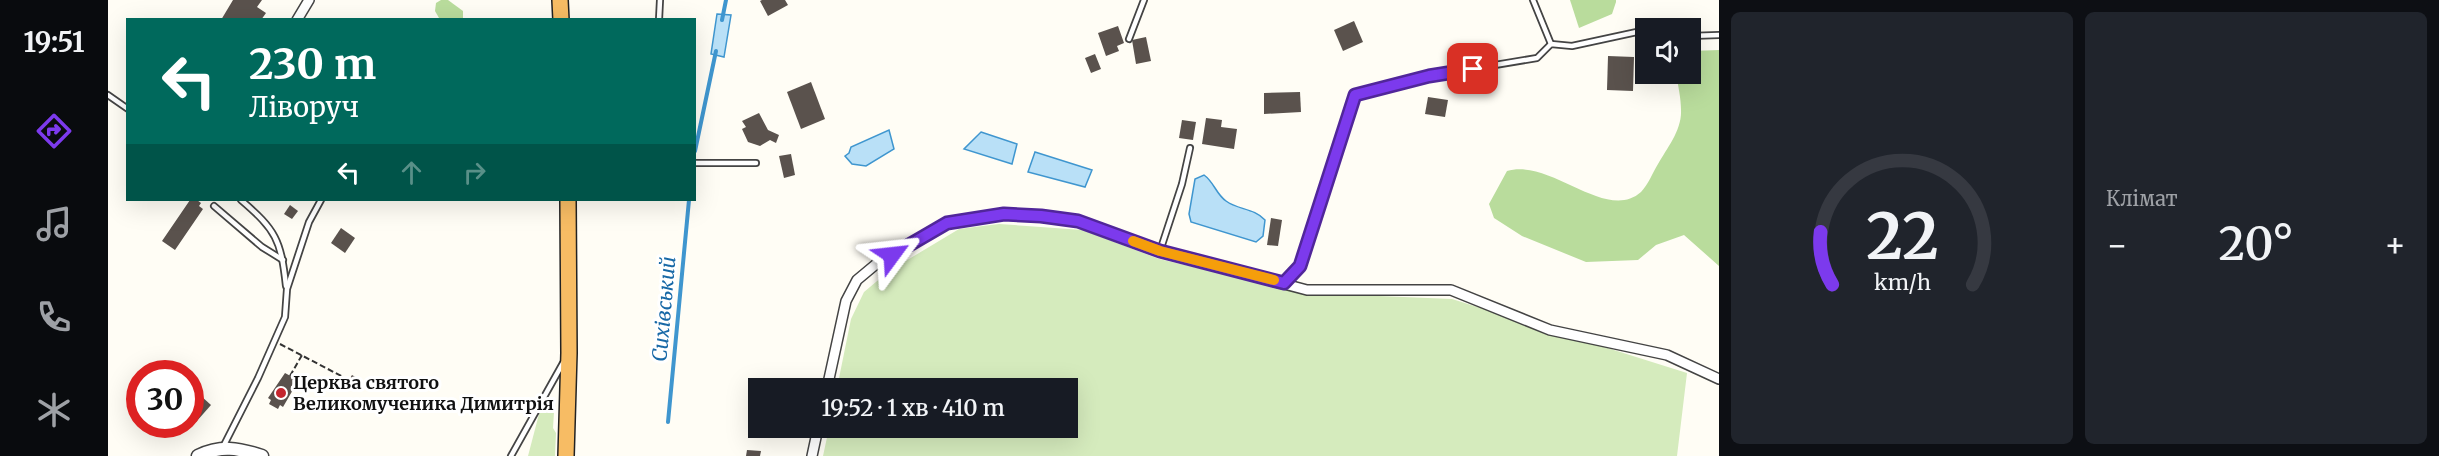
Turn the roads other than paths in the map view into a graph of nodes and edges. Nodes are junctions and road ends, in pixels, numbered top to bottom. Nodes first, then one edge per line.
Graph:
1 (309, 0) edge
2 (561, 0) edge
3 (660, 0) edge
4 (1144, 0) edge
5 (1533, 0) edge
6 (298, 18) edge
7 (561, 18) edge
8 (659, 18) edge
9 (1635, 32) edge
10 (1719, 35) edge
11 (1701, 36) edge
12 (1129, 39) dead end
13 (1551, 44) junction
14 (108, 95) edge
15 (126, 108) edge
16 (1190, 148) dead end
17 (696, 163) edge
18 (756, 163) dead end
19 (242, 201) edge
20 (320, 201) edge
21 (568, 201) edge
22 (214, 206) dead end
23 (1160, 251) junction
24 (283, 260) junction
25 (1284, 283) junction
26 (286, 289) junction
27 (569, 353) junction
28 (829, 378) edge
29 (1719, 379) edge
30 (816, 438) edge
31 (224, 447) junction
32 (198, 456) edge
33 (262, 456) edge
34 (511, 456) edge
35 (566, 456) edge
36 (812, 456) edge

1 - 6 street
2 - 7 highway
3 - 8 lane
4 - 12 lane
5 - 13 lane
9 - 13 lane
10 - 11 lane
13 - 25 lane
14 - 15 lane
16 - 23 lane
17 - 18 lane
19 - 24 lane
20 - 26 lane
21 - 27 highway
22 - 24 lane
23 - 25 street
23 - 28 street
24 - 26 lane
25 - 29 street
26 - 31 lane
27 - 34 lane
27 - 35 highway
30 - 36 street
31 - 32 street
31 - 33 street

